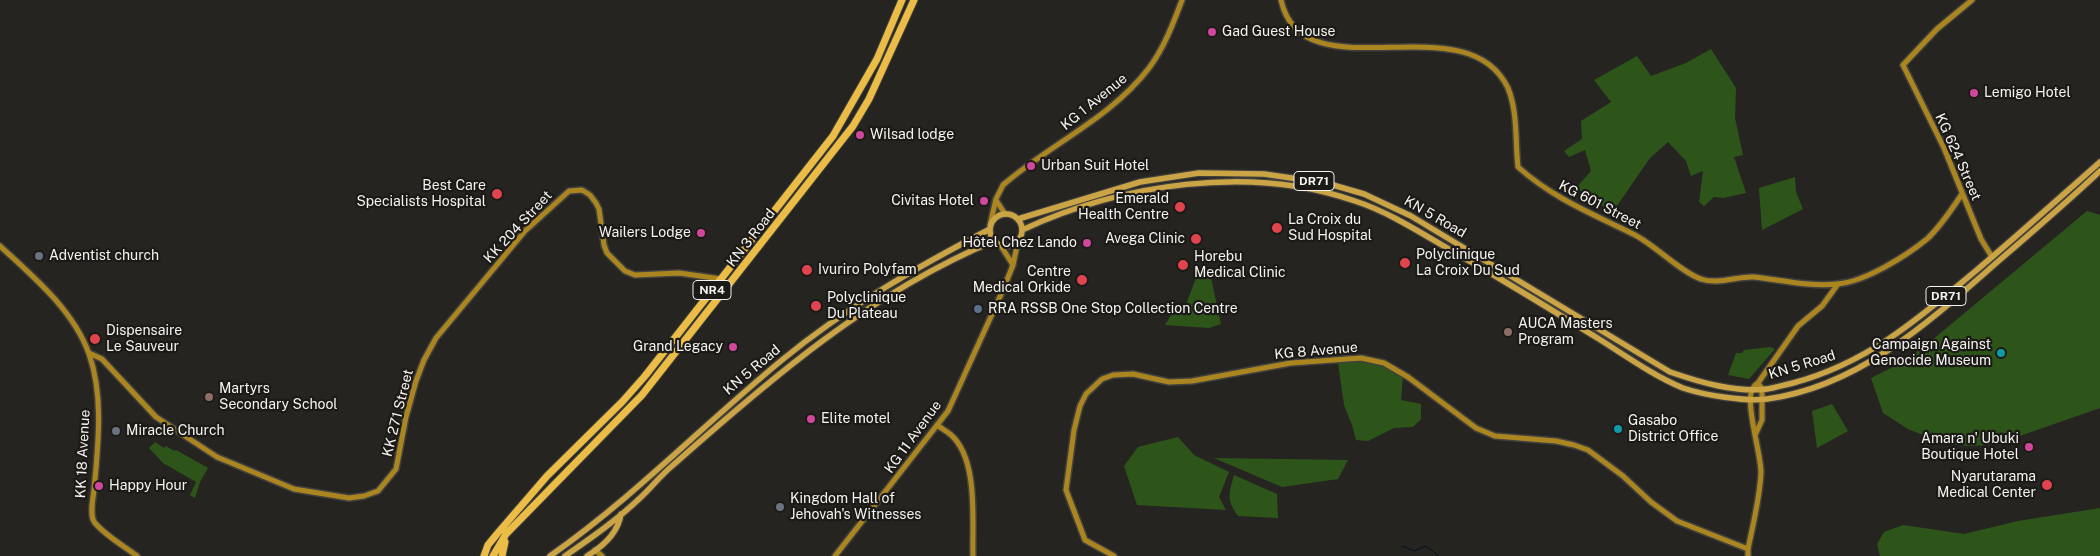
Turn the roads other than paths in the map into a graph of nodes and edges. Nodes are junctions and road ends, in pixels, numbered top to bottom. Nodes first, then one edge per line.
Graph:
1 (902, 0) edge
2 (914, 0) edge
3 (1182, 0) edge
4 (1281, 0) edge
5 (1972, 0) edge
6 (1350, 41) dead end
7 (1488, 54) dead end
8 (842, 122) junction
9 (853, 126) junction
10 (2100, 162) edge
11 (2100, 171) edge
12 (1962, 194) junction
13 (996, 199) junction
14 (1378, 201) junction
15 (1375, 209) junction
16 (1005, 214) junction
17 (1018, 219) junction
18 (990, 227) junction
19 (1022, 230) junction
20 (1018, 240) junction
21 (994, 241) junction
22 (0, 246) edge
23 (1001, 246) junction
24 (1992, 257) junction
25 (1013, 265) junction
26 (721, 278) junction
27 (1838, 284) junction
28 (476, 291) joint
29 (89, 353) junction
30 (1758, 382) junction
31 (1752, 389) junction
32 (1762, 389) junction
33 (1761, 399) junction
34 (624, 400) junction
35 (1750, 400) junction
36 (632, 406) junction
37 (937, 426) junction
38 (1756, 434) junction
39 (620, 514) junction
40 (506, 534) junction
41 (1748, 549) junction
42 (595, 550) junction
43 (483, 555) edge
44 (137, 556) edge
45 (493, 556) edge
46 (502, 556) edge
47 (550, 556) edge
48 (565, 556) edge
49 (586, 556) edge
50 (602, 556) edge
51 (835, 556) edge
52 (972, 556) edge
53 (1114, 556) edge
54 (1748, 556) edge

1 - 8 highway, KN 3 Road / NR4
2 - 9 highway, KN 3 Road / NR4
3 - 13 street, KG 1 Avenue
4 - 6 street
5 - 12 street, KG 624 Street
7 - 27 street, KG 601 Street
8 - 9 highway
8 - 26 highway, KN 3 Road / NR4
9 - 36 highway, KN 3 Road / NR4
10 - 24 main road, KN 5 Road / DR71
11 - 33 main road, KN 5 Road / DR71
12 - 24 street, KG 624 Street
12 - 27 street, KG 601 Street
13 - 16 street
13 - 18 street, KG 1 Avenue
14 - 15 main road
14 - 17 main road, KN 5 Road / DR71
14 - 31 main road, KN 5 Road / DR71
15 - 19 main road, KN 5 Road / DR71
15 - 35 main road, KN 5 Road / DR71
16 - 17 main road
16 - 18 main road
17 - 19 main road
18 - 21 main road
18 - 47 main road, KN 5 Road
19 - 20 main road
20 - 23 main road
20 - 25 street, KG 11 Avenue
21 - 23 main road
21 - 39 main road, KN 5 Road
22 - 29 street, KK 18 Avenue
23 - 25 street
24 - 32 main road, KN 5 Road / DR71
25 - 37 street, KG 11 Avenue
26 - 28 street, KK 204 Street
26 - 34 highway, KN 3 Road / NR4
27 - 30 street
28 - 29 street, KK 271 Street
29 - 44 street, KK 18 Avenue
30 - 31 street
30 - 32 street
31 - 32 main road, KN 5 Road / DR71
31 - 35 street
32 - 33 street
33 - 35 main road, KN 5 Road / DR71
33 - 38 street
34 - 36 highway
34 - 43 highway, KN 3 Road / NR4
35 - 38 street
36 - 40 highway, KN 3 Road / NR4
37 - 51 street, KG 11 Avenue
37 - 52 street
38 - 41 street
39 - 42 main road
39 - 48 main road, KN 5 Road
40 - 45 highway, KN 3 Road / NR4
40 - 46 highway
41 - 53 street, KG 8 Avenue
41 - 54 street
42 - 49 main road
42 - 50 street

